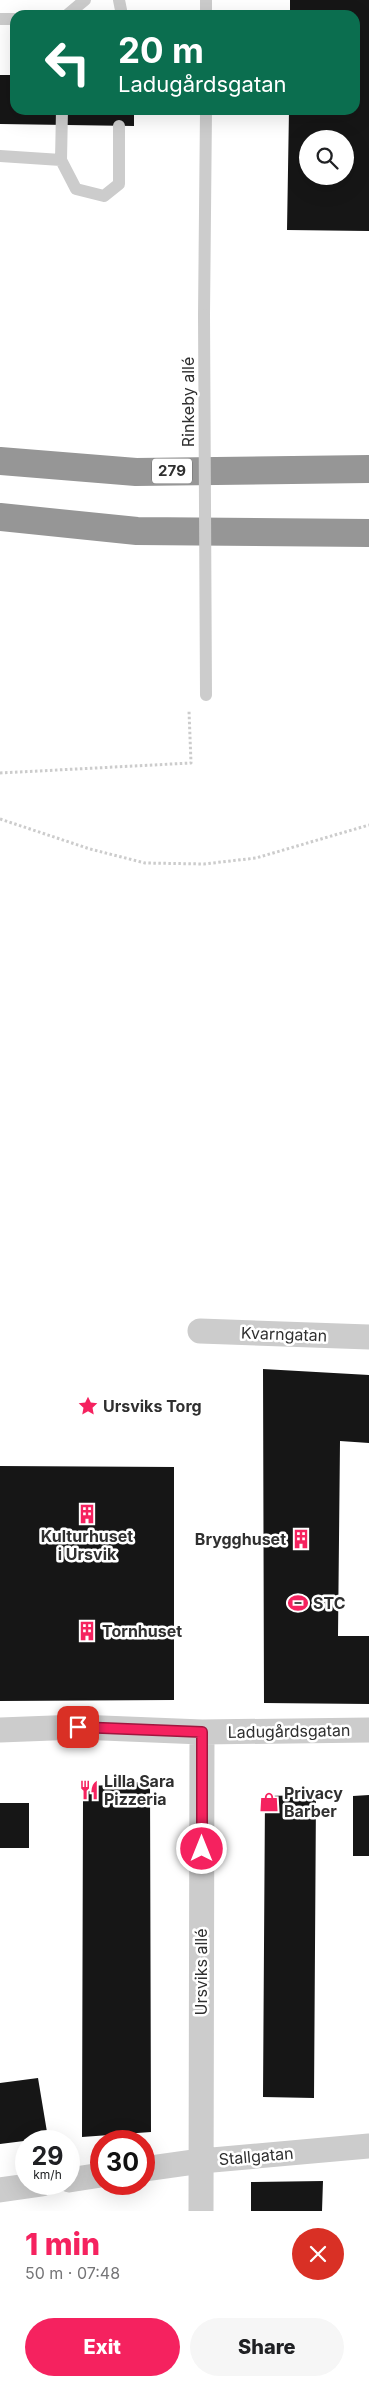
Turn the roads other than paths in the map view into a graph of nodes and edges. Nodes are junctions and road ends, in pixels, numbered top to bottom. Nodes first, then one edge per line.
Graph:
1 (84, 0) edge
2 (73, 10) edge
3 (62, 115) edge
4 (206, 115) edge
5 (119, 126) dead end
6 (0, 156) edge
7 (62, 160) junction
8 (0, 461) edge
9 (369, 468) edge
10 (0, 517) edge
11 (369, 533) edge
12 (206, 695) dead end
13 (200, 1331) dead end
14 (369, 1338) edge
15 (0, 1730) edge
16 (369, 1730) edge
17 (202, 1732) junction
18 (369, 2146) edge
19 (201, 2161) junction
20 (155, 2167) edge
21 (15, 2188) edge
22 (0, 2190) edge
23 (201, 2211) edge

1 - 2 lane
3 - 7 lane
4 - 12 lane, Rinkeby allé, bridge
5 - 7 lane
6 - 7 lane
8 - 9 highway, 279
10 - 11 highway
13 - 14 street, Kvarngatan
15 - 17 street, Ladugårdsgatan
16 - 17 street, Ladugårdsgatan
17 - 19 street, Ursviks allé
18 - 19 street, Stallgatan
19 - 20 street, Stallgatan
19 - 23 street, Ursviks allé
21 - 22 street

